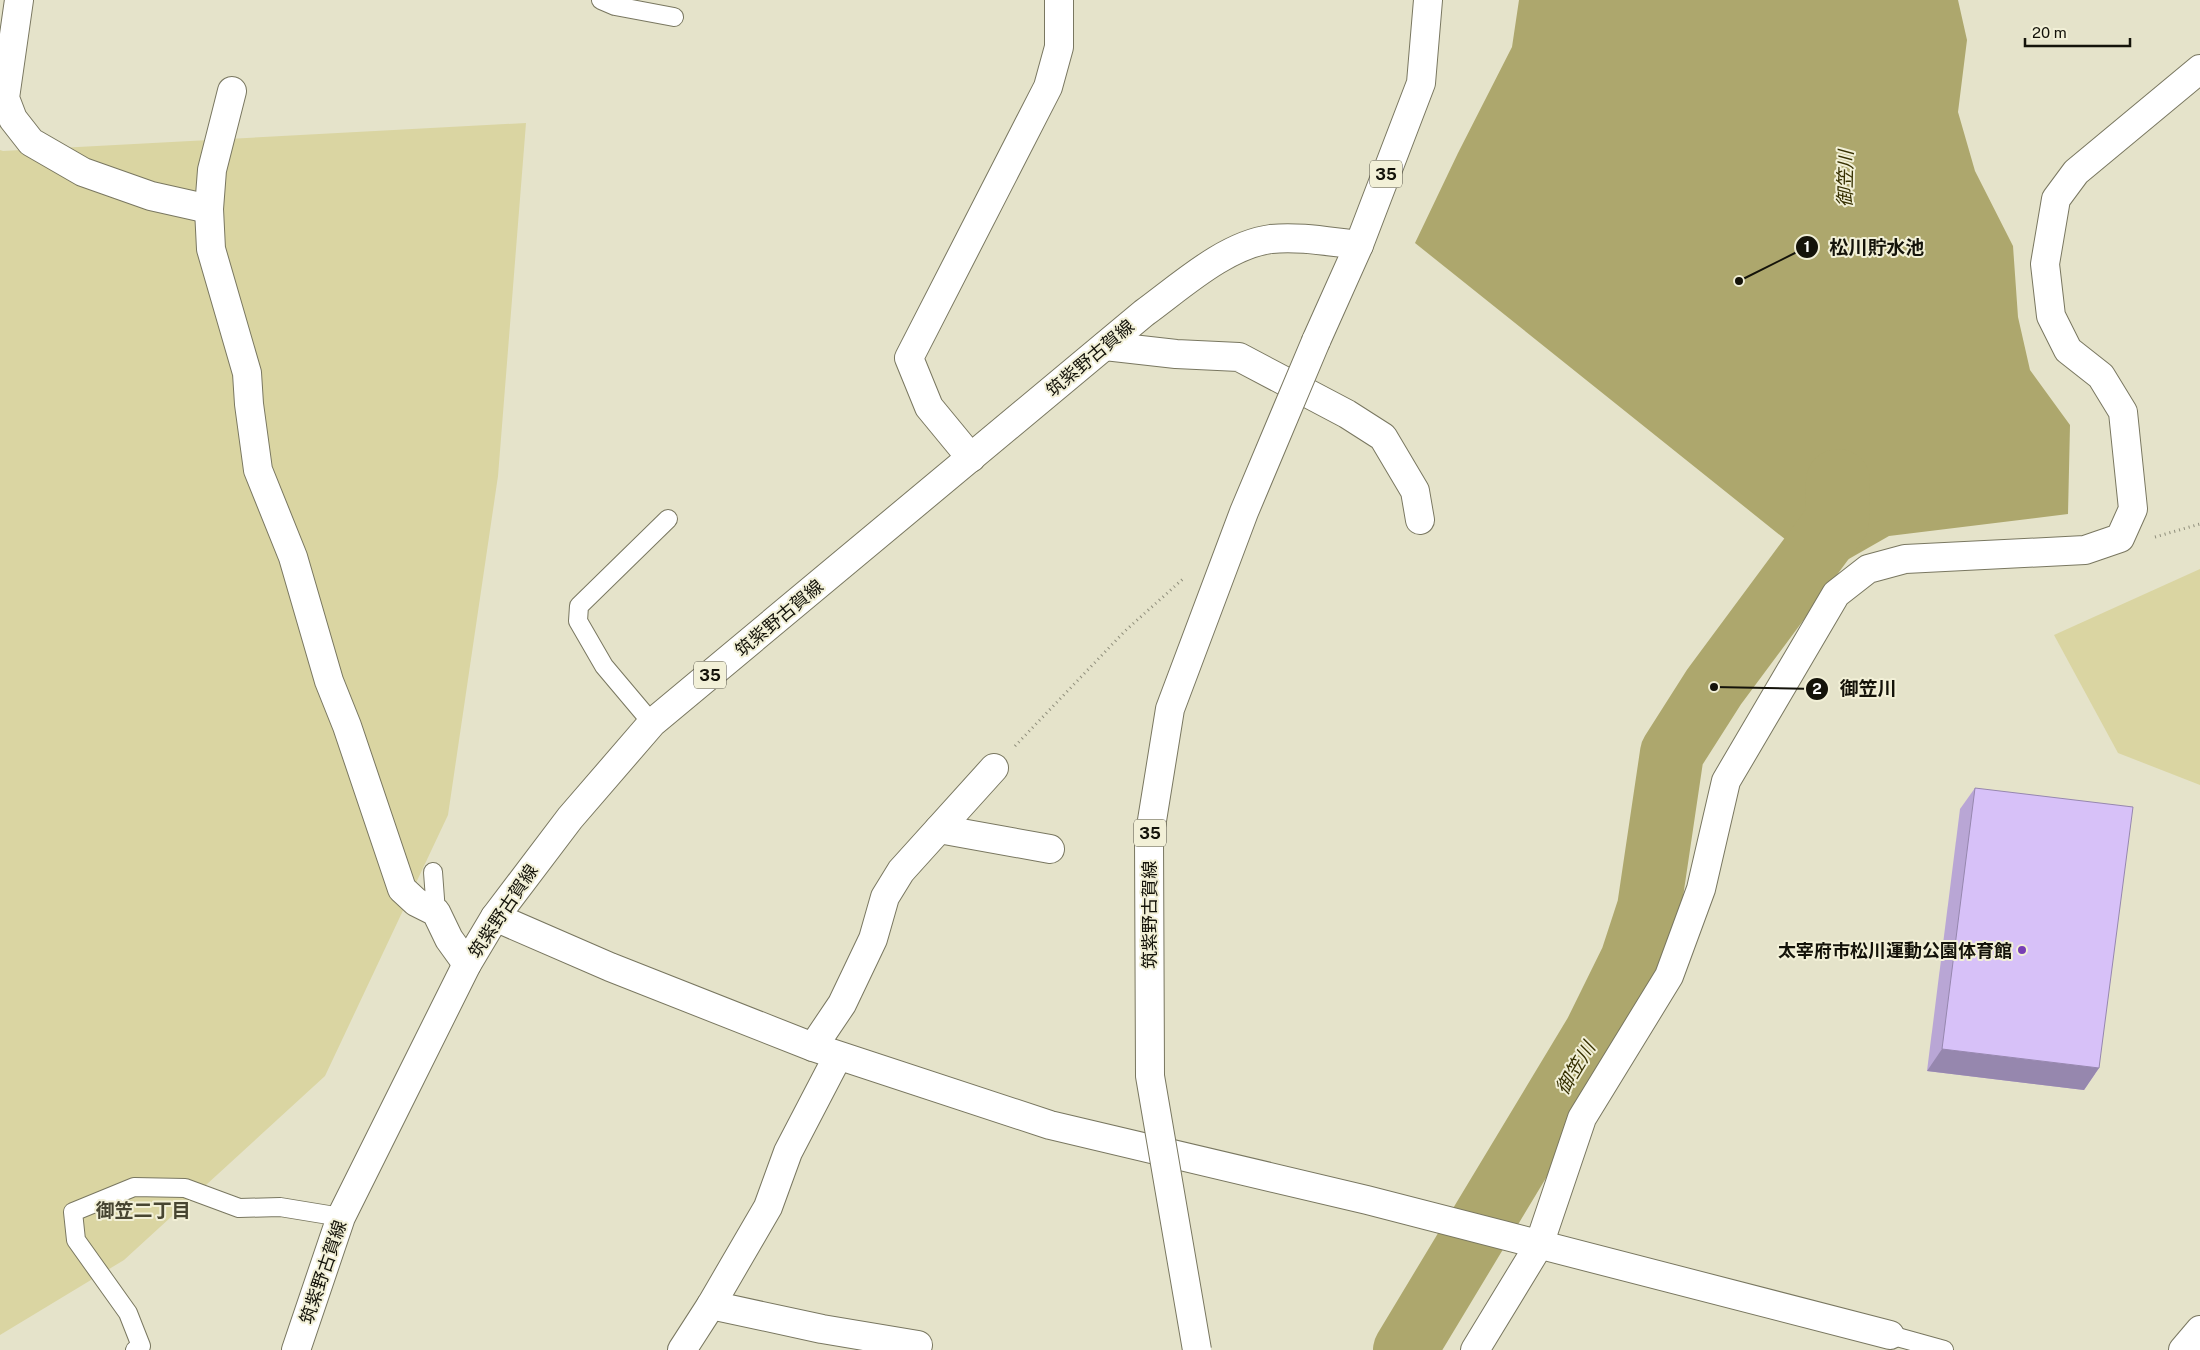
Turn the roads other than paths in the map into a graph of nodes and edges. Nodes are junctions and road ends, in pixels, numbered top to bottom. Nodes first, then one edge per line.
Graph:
1 (19, 0) edge
2 (601, 0) edge
3 (1059, 0) edge
4 (1428, 0) edge
5 (674, 17) dead end
6 (2200, 69) edge
7 (232, 91) dead end
8 (209, 209) junction
9 (1359, 245) junction
10 (1105, 346) junction
11 (971, 458) junction
12 (668, 519) dead end
13 (1420, 520) dead end
14 (652, 724) junction
15 (994, 768) road end
16 (939, 829) junction
17 (1050, 849) dead end
18 (433, 872) dead end
19 (436, 912) junction
20 (495, 917) junction
21 (467, 964) junction
22 (825, 1051) junction
23 (341, 1217) junction
24 (1530, 1242) junction
25 (711, 1305) junction
26 (2200, 1330) edge
27 (1890, 1335) joint
28 (918, 1344) dead end
29 (135, 1350) edge
30 (296, 1350) edge
31 (682, 1350) edge
32 (1197, 1350) edge
33 (1475, 1350) edge
34 (1944, 1350) edge
35 (2183, 1350) edge

1 - 8 street
2 - 5 lane
3 - 11 street
4 - 9 street, 筑紫野古賀線 / 35
6 - 24 street
7 - 8 street
8 - 19 street
9 - 10 street, 筑紫野古賀線 / 35
9 - 32 street, 筑紫野古賀線 / 35, bridge
10 - 11 street, 筑紫野古賀線 / 35
10 - 13 street
11 - 14 street, 筑紫野古賀線 / 35
12 - 14 lane
14 - 20 street, 筑紫野古賀線 / 35
15 - 16 street
16 - 17 street
16 - 22 street
18 - 19 lane
19 - 21 street
20 - 21 street, 筑紫野古賀線 / 35
20 - 22 street
21 - 23 street, 筑紫野古賀線 / 35
22 - 24 street
22 - 25 street
23 - 29 lane
23 - 30 street, 筑紫野古賀線 / 35
24 - 27 street
24 - 33 street
25 - 28 street
25 - 31 street
26 - 35 street
27 - 34 lane

